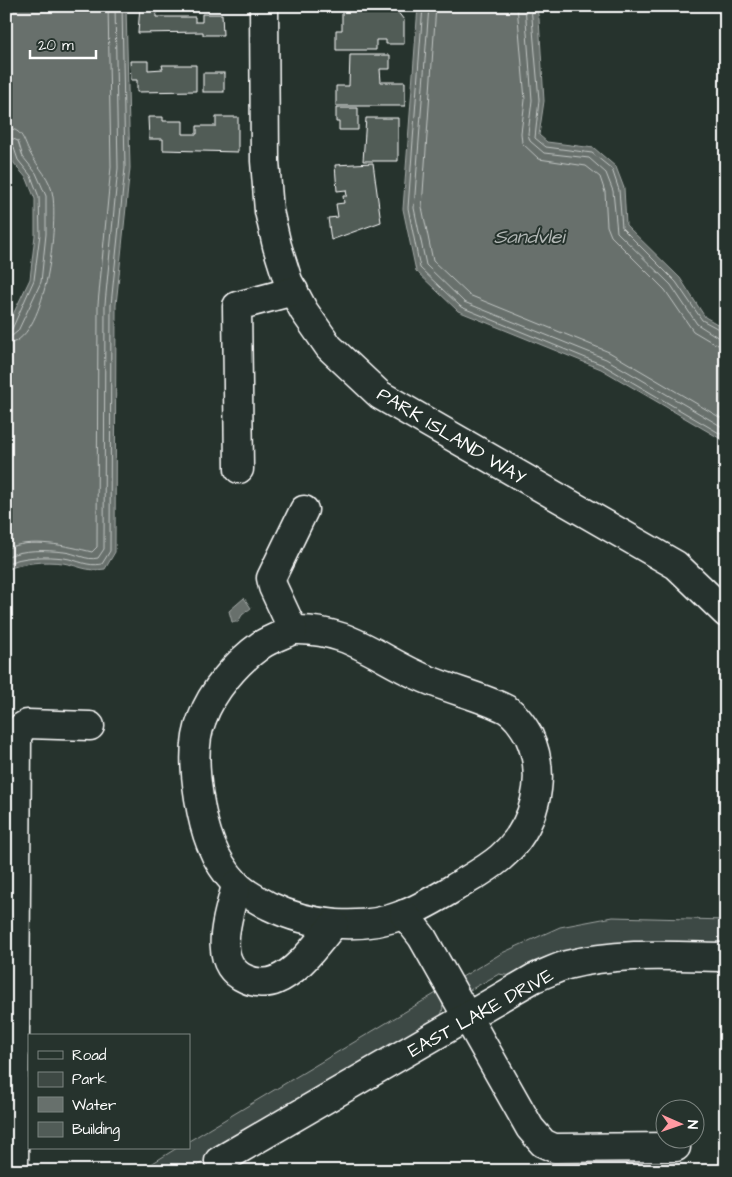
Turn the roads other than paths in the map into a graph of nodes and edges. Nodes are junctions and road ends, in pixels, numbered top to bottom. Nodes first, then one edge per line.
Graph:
1 (264, 6) edge
2 (294, 291) junction
3 (240, 469) dead end
4 (304, 510) dead end
5 (726, 613) edge
6 (292, 630) junction
7 (90, 726) dead end
8 (236, 885) junction
9 (404, 914) junction
10 (334, 924) junction
11 (726, 956) edge
12 (467, 1018) junction
13 (654, 1147) edge
14 (219, 1161) dead end
15 (14, 1171) edge

1 - 2 street, PARK ISLAND WAY
2 - 3 street
2 - 5 street, PARK ISLAND WAY
4 - 6 street
6 - 8 street
6 - 9 street
7 - 15 street
8 - 10 street
8 - 10 street
9 - 10 street
9 - 12 street
11 - 12 street, EAST LAKE DRIVE
12 - 13 street
12 - 14 street, EAST LAKE DRIVE

